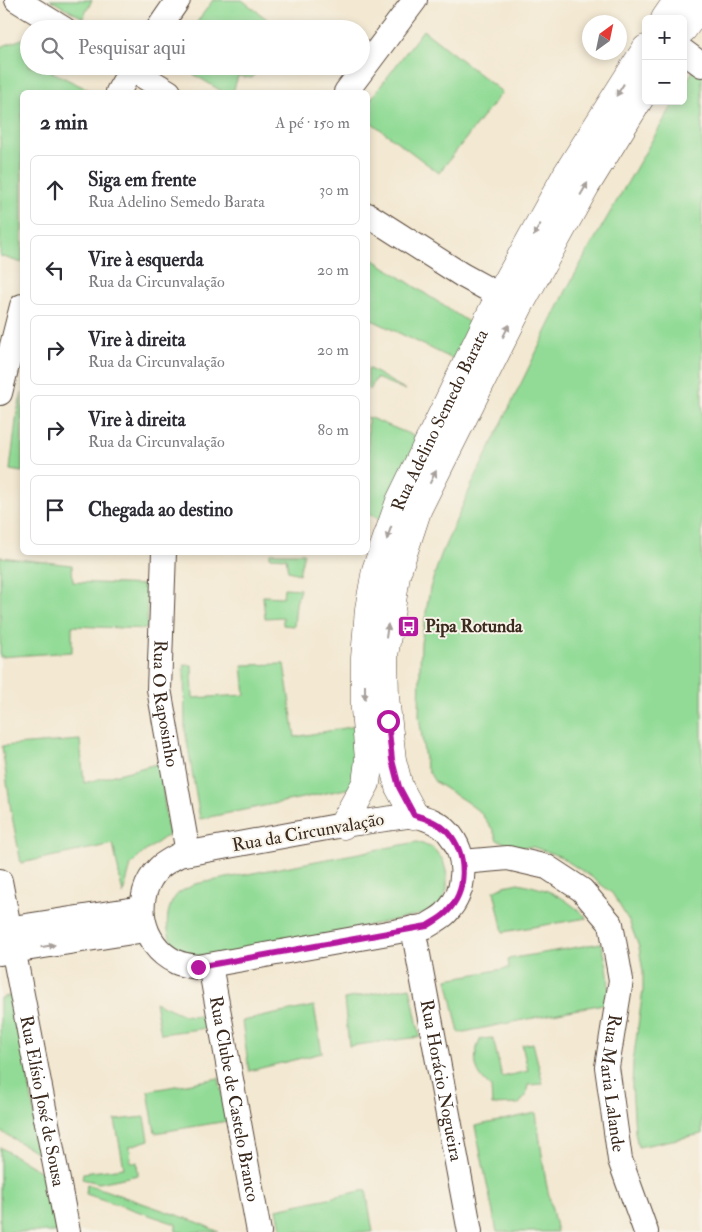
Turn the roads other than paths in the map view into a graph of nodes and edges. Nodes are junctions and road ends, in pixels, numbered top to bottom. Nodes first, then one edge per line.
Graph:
1 (17, 0) edge
2 (178, 0) edge
3 (415, 0) edge
4 (678, 0) edge
5 (702, 3) edge
6 (668, 15) edge
7 (49, 20) edge
8 (164, 20) edge
9 (687, 24) edge
10 (687, 53) edge
11 (642, 55) edge
12 (370, 60) edge
13 (702, 66) edge
14 (126, 75) edge
15 (142, 75) edge
16 (359, 75) edge
17 (119, 90) edge
18 (166, 90) edge
19 (348, 90) edge
20 (642, 94) edge
21 (370, 216) edge
22 (509, 301) junction
23 (20, 314) edge
24 (0, 392) edge
25 (164, 555) edge
26 (414, 815) junction
27 (343, 824) junction
28 (188, 853) junction
29 (462, 862) junction
30 (0, 881) edge
31 (144, 919) junction
32 (413, 928) junction
33 (5, 941) edge
34 (210, 965) junction
35 (68, 1232) edge
36 (259, 1232) edge
37 (470, 1232) edge
38 (646, 1232) edge

1 - 7 street
2 - 8 street
3 - 12 street
4 - 6 main road
5 - 9 main road
10 - 13 street
11 -> 22 main road, Rua Adelino Semedo Barata
14 - 17 street
15 - 18 street
16 - 19 street
22 -> 20 main road, Rua Adelino Semedo Barata
21 - 22 street
26 -> 22 main road, Rua Adelino Semedo Barata
22 -> 27 main road, Rua Adelino Semedo Barata
23 - 24 street
25 - 28 street, Rua O Raposinho
26 - 27 street, Rua da Circunvalação
26 - 29 street, Rua da Circunvalação
27 - 28 street, Rua da Circunvalação
28 - 31 street, Rua da Circunvalação
29 - 32 street, Rua da Circunvalação
29 - 38 street, Rua Maria Lalande
30 - 33 street, Rua Elísio José de Sousa
31 - 33 street
31 - 34 street, Rua da Circunvalação
32 - 34 street, Rua da Circunvalação
32 - 37 street, Rua Horácio Nogueira
33 - 35 street, Rua Elísio José de Sousa
34 - 36 street, Rua Clube de Castelo Branco

